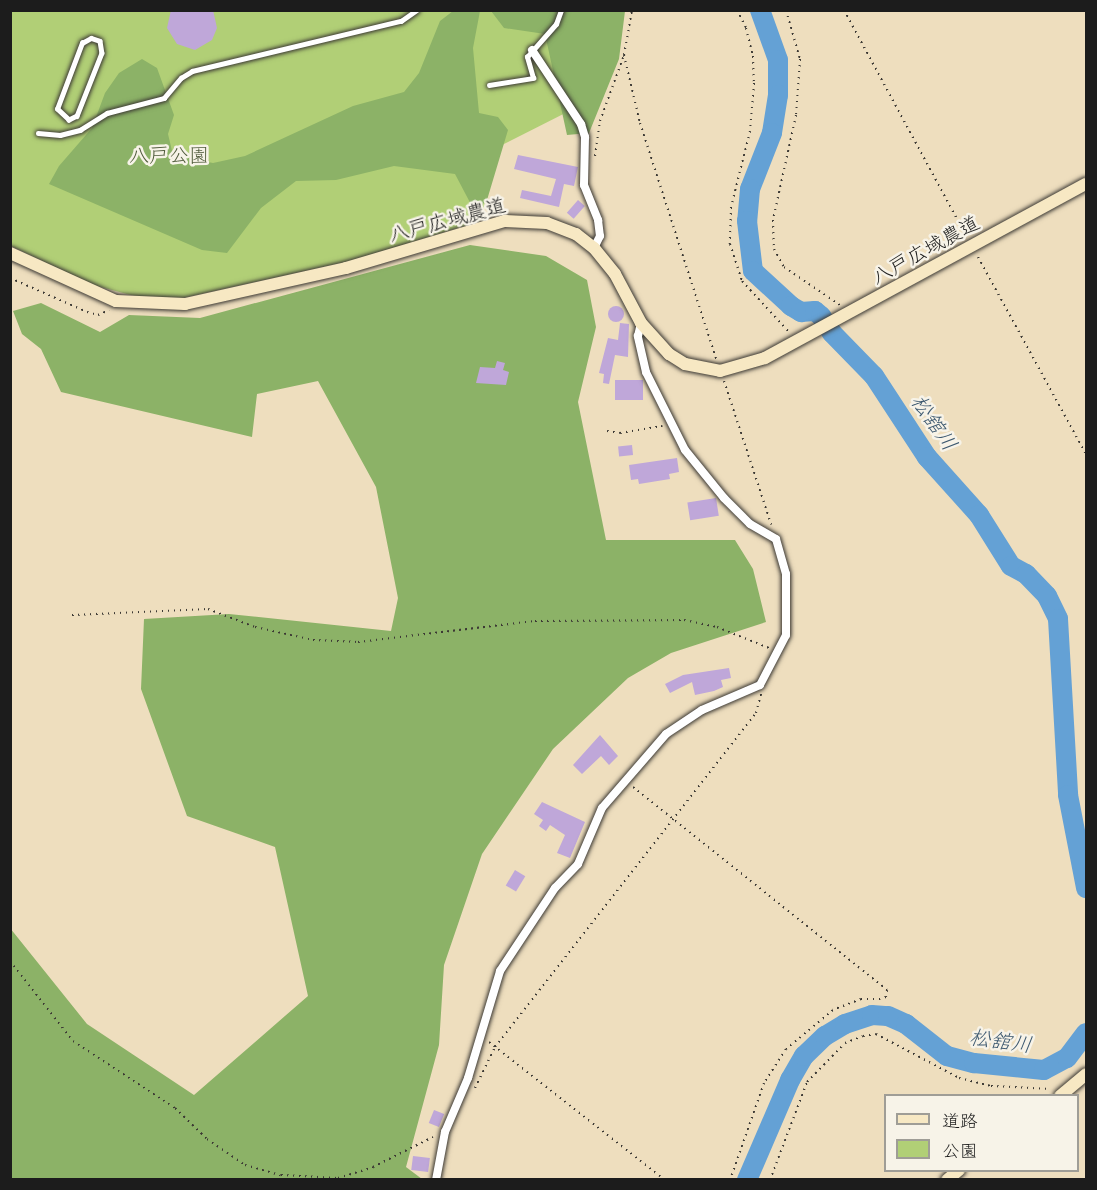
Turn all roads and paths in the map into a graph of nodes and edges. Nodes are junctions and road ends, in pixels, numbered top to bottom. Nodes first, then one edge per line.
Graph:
1 (417, 10) edge
2 (561, 10) edge
3 (632, 10) edge
4 (737, 10) edge
5 (786, 10) edge
6 (844, 10) edge
7 (532, 50) junction
8 (102, 53) joint
9 (624, 55) junction
10 (489, 85) dead end
11 (38, 133) dead end
12 (594, 166) dead end
13 (1086, 184) edge
14 (972, 246) junction
15 (594, 248) junction
16 (10, 253) edge
17 (10, 278) edge
18 (116, 301) junction
19 (846, 314) junction
20 (641, 322) junction
21 (798, 340) junction
22 (720, 371) junction
23 (670, 424) junction
24 (607, 431) dead end
25 (1086, 454) edge
26 (776, 539) junction
27 (72, 615) dead end
28 (780, 652) junction
29 (760, 685) junction
30 (624, 779) junction
31 (673, 819) junction
32 (10, 961) edge
33 (480, 1035) junction
34 (495, 1047) junction
35 (1086, 1074) edge
36 (1057, 1094) edge
37 (1059, 1094) edge
38 (472, 1095) dead end
39 (445, 1132) junction
40 (436, 1179) edge
41 (665, 1179) edge
42 (730, 1179) edge
43 (771, 1179) edge

1 - 11 lane
2 - 7 lane
3 - 9 path
4 - 21 path
5 - 19 path
6 - 14 path
7 - 10 lane
7 - 15 street
8 - 8 lane
9 - 12 path
9 - 22 path
13 - 14 street, 八戸広域農道
14 - 19 street, 八戸広域農道
14 - 25 path
15 - 18 street, 八戸広域農道
15 - 20 street, 八戸広域農道
16 - 18 street, 八戸広域農道
17 - 18 path
19 - 21 street, 八戸広域農道
20 - 22 street, 八戸広域農道
20 - 23 street
21 - 22 street, 八戸広域農道
22 - 26 path
23 - 24 path
23 - 26 street
26 - 28 street
27 - 28 path
28 - 29 street
29 - 30 street
29 - 31 path
30 - 31 path
30 - 33 street
31 - 34 path
31 - 42 path
32 - 39 path
33 - 34 path
33 - 39 street
34 - 38 path
34 - 41 path
35 - 37 street
36 - 43 path
39 - 40 street

